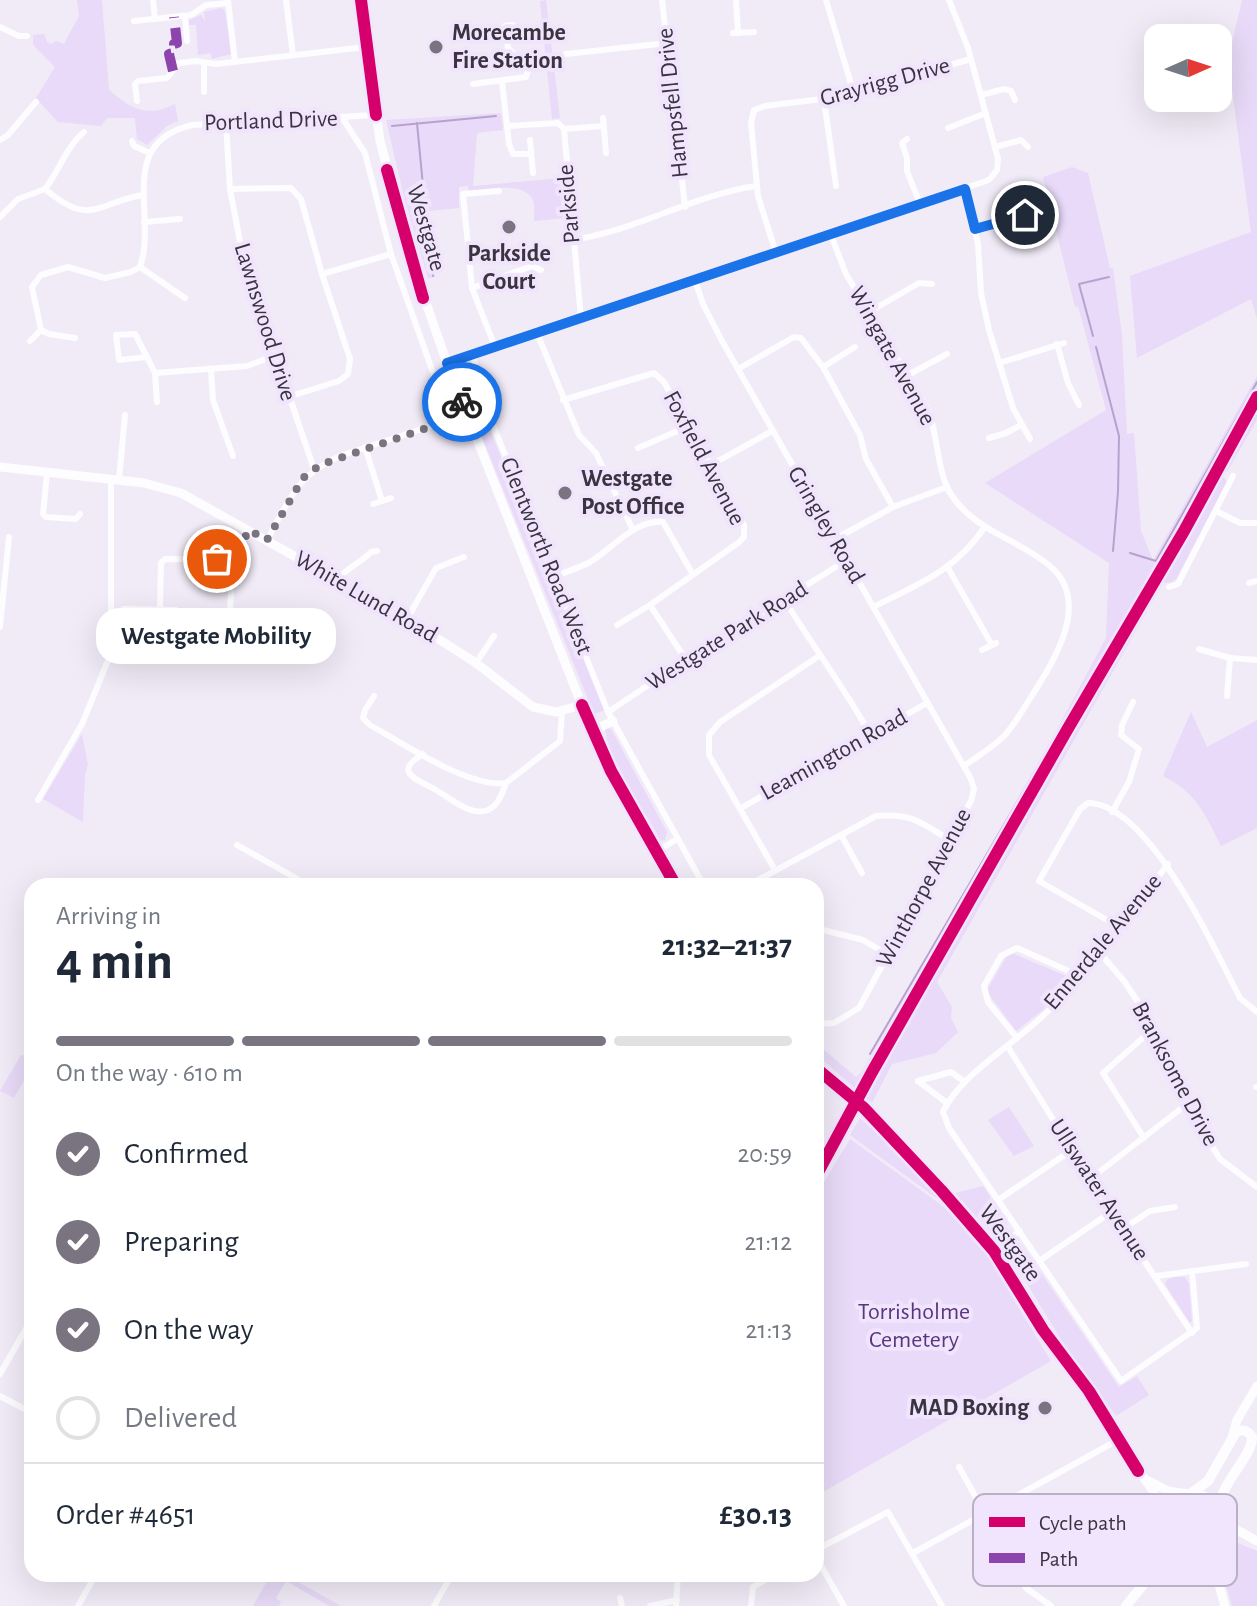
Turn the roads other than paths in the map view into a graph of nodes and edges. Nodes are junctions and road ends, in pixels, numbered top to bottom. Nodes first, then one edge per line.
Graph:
1 (153, 0) edge
2 (286, 0) edge
3 (361, 0) edge
4 (662, 0) edge
5 (736, 0) edge
6 (826, 0) edge
7 (949, 0) edge
8 (228, 2) edge
9 (185, 16) junction
10 (155, 19) junction
11 (134, 21) dead end
12 (506, 26) dead end
13 (0, 27) edge
14 (754, 32) dead end
15 (27, 36) dead end
16 (187, 41) dead end
17 (667, 43) junction
18 (366, 47) junction
19 (566, 54) dead end
20 (293, 55) junction
21 (971, 59) junction
22 (235, 62) junction
23 (204, 64) junction
24 (502, 81) junction
25 (473, 84) dead end
26 (204, 92) dead end
27 (854, 94) junction
28 (981, 95) junction
29 (824, 100) junction
30 (1015, 100) dead end
31 (137, 101) dead end
32 (36, 102) dead end
33 (19, 106) dead end
34 (25, 113) junction
35 (986, 113) junction
36 (376, 115) junction
37 (343, 119) junction
38 (226, 124) junction
39 (507, 126) junction
40 (564, 129) junction
41 (953, 129) dead end
42 (71, 131) dead end
43 (0, 140) edge
44 (530, 140) dead end
45 (901, 142) dead end
46 (133, 145) dead end
47 (995, 147) junction
48 (1028, 147) dead end
49 (150, 153) junction
50 (606, 153) dead end
51 (531, 154) junction
52 (533, 173) dead end
53 (756, 186) junction
54 (836, 186) dead end
55 (45, 189) junction
56 (230, 189) junction
57 (965, 189) junction
58 (499, 191) dead end
59 (142, 195) junction
60 (920, 204) junction
61 (685, 207) junction
62 (1035, 211) dead end
63 (1024, 214) junction
64 (0, 217) edge
65 (182, 218) dead end
66 (144, 222) junction
67 (1027, 222) dead end
68 (975, 229) junction
69 (831, 235) junction
70 (572, 240) junction
71 (776, 253) junction
72 (391, 254) junction
73 (140, 267) junction
74 (541, 270) dead end
75 (322, 274) junction
76 (695, 280) junction
77 (20, 284) dead end
78 (932, 284) dead end
79 (32, 287) junction
80 (472, 288) junction
81 (188, 299) dead end
82 (982, 303) junction
83 (970, 306) dead end
84 (869, 312) junction
85 (581, 318) junction
86 (41, 330) junction
87 (537, 333) junction
88 (65, 336) junction
89 (30, 338) dead end
90 (75, 338) dead end
91 (63, 347) dead end
92 (495, 347) junction
93 (855, 347) dead end
94 (473, 354) junction
95 (947, 354) dead end
96 (274, 356) junction
97 (147, 357) junction
98 (447, 363) junction
99 (999, 363) junction
100 (823, 367) junction
101 (738, 369) junction
102 (211, 370) junction
103 (155, 373) junction
104 (908, 375) junction
105 (1082, 390) dead end
106 (1073, 395) junction
107 (288, 397) junction
108 (563, 400) junction
109 (157, 402) dead end
110 (1079, 405) dead end
111 (125, 413) dead end
112 (467, 414) junction
113 (436, 424) junction
114 (1021, 425) junction
115 (689, 426) junction
116 (772, 431) junction
117 (1030, 439) dead end
118 (1000, 445) dead end
119 (365, 447) junction
120 (638, 448) dead end
121 (233, 456) dead end
122 (711, 465) junction
123 (0, 467) edge
124 (314, 469) junction
125 (47, 473) junction
126 (1233, 476) dead end
127 (115, 479) junction
128 (947, 487) junction
129 (391, 498) dead end
130 (382, 501) junction
131 (373, 504) dead end
132 (893, 507) junction
133 (1216, 511) junction
134 (80, 514) dead end
135 (1257, 523) edge
136 (984, 528) junction
137 (249, 530) junction
138 (633, 530) junction
139 (9, 537) dead end
140 (835, 539) junction
141 (267, 540) junction
142 (373, 550) dead end
143 (464, 557) dead end
144 (233, 560) junction
145 (847, 560) junction
146 (948, 568) junction
147 (692, 573) junction
148 (553, 577) junction
149 (338, 580) junction
150 (1169, 587) dead end
151 (784, 599) junction
152 (650, 605) junction
153 (873, 607) junction
154 (124, 609) dead end
155 (160, 609) junction
156 (176, 610) dead end
157 (407, 619) junction
158 (617, 625) dead end
159 (0, 627) edge
160 (494, 636) dead end
161 (1199, 649) dead end
162 (982, 650) dead end
163 (819, 656) junction
164 (227, 657) dead end
165 (1230, 658) junction
166 (686, 660) junction
167 (1257, 660) edge
168 (476, 663) junction
169 (374, 696) dead end
170 (1227, 696) dead end
171 (1133, 702) dead end
172 (927, 703) junction
173 (582, 705) junction
174 (562, 711) junction
175 (610, 716) junction
176 (592, 731) junction
177 (870, 734) junction
178 (423, 754) junction
179 (964, 766) junction
180 (506, 783) junction
181 (38, 800) dead end
182 (741, 808) junction
183 (1112, 812) junction
184 (841, 835) junction
185 (677, 839) junction
186 (950, 840) junction
187 (237, 845) dead end
188 (656, 852) junction
189 (1168, 864) junction
190 (775, 870) junction
191 (862, 873) dead end
192 (296, 878) edge
193 (671, 878) edge
194 (699, 878) edge
195 (761, 878) edge
196 (1119, 927) junction
197 (824, 930) edge
198 (1100, 953) junction
199 (888, 955) junction
200 (1080, 976) junction
201 (1257, 1012) edge
202 (824, 1024) edge
203 (1153, 1029) junction
204 (1017, 1038) junction
205 (1008, 1047) junction
206 (824, 1075) edge
207 (965, 1082) junction
208 (947, 1103) junction
209 (1187, 1104) junction
210 (1144, 1138) junction
211 (1072, 1150) junction
212 (1090, 1179) junction
213 (1257, 1187) edge
214 (998, 1200) junction
215 (1175, 1207) dead end
216 (1111, 1212) junction
217 (1124, 1228) junction
218 (1020, 1231) junction
219 (994, 1251) junction
220 (1039, 1261) junction
221 (1246, 1264) dead end
222 (1192, 1271) junction
223 (1156, 1276) junction
224 (24, 1332) edge
225 (1192, 1333) junction
226 (0, 1374) edge
227 (1257, 1386) edge
228 (0, 1396) edge
229 (1249, 1401) junction
230 (24, 1409) edge
231 (1251, 1432) edge
232 (1232, 1438) junction
233 (1118, 1440) junction
234 (1252, 1446) edge
235 (959, 1467) dead end
236 (1138, 1471) junction
237 (975, 1494) edge
238 (1017, 1494) edge
239 (1155, 1494) edge
240 (1190, 1494) joint
241 (1222, 1494) edge
242 (973, 1518) edge
243 (824, 1546) edge
244 (913, 1553) junction
245 (824, 1571) edge
246 (92, 1582) edge
247 (448, 1582) edge
248 (678, 1582) edge
249 (761, 1582) edge
250 (1025, 1586) edge
251 (1141, 1586) edge
252 (1219, 1586) edge
253 (677, 1603) edge
254 (78, 1606) edge
255 (434, 1606) edge
256 (650, 1606) edge
257 (751, 1606) edge
258 (844, 1606) edge
259 (942, 1606) edge
260 (1051, 1606) edge
261 (1126, 1606) edge
262 (1225, 1606) edge

1 - 10 street
2 - 20 street
3 - 18 street, Westgate
4 - 17 street, Hampsfell Drive
5 - 14 street
6 - 27 street
7 - 21 street
8 - 9 street
8 - 22 street
9 - 10 street
9 - 16 street
10 - 11 street
12 - 24 street
13 - 15 street
17 - 19 street
17 - 61 street, Hampsfell Drive
18 - 20 street
18 - 36 street, Westgate
20 - 22 street
21 - 27 street, Grayrigg Drive
21 - 28 street
22 - 23 street
23 - 26 street
23 - 31 street
24 - 25 street
24 - 39 street
27 - 29 street, Grayrigg Drive
28 - 30 street
28 - 35 street
29 - 53 street, Grayrigg Drive
29 - 54 street
32 - 34 street
33 - 34 street
34 - 43 street
35 - 41 street
35 - 47 street
36 - 37 street, Portland Drive
36 - 98 street, Westgate
37 - 38 street, Portland Drive
37 - 72 street
38 - 49 street, Portland Drive
38 - 56 street, Lawnswood Drive
39 - 40 street
39 - 51 street
40 - 50 street, Parkside
40 - 70 street, Parkside
42 - 55 street
44 - 51 street
45 - 60 street
46 - 49 street
47 - 48 street
47 - 57 street
49 - 59 street
51 - 52 street
53 - 61 street
53 - 71 street, Grayrigg Drive
55 - 59 street
55 - 64 street
56 - 75 street
56 - 96 street, Lawnswood Drive
57 - 60 street
57 - 68 street
58 - 80 street
59 - 66 street
60 - 69 street
61 - 70 street
62 - 63 street
63 - 67 street
63 - 68 street
65 - 66 street
66 - 73 street
68 - 82 street
69 - 71 street
69 - 84 street, Wingate Avenue
70 - 85 street, Parkside
71 - 76 street
72 - 75 street
72 - 113 street
73 - 79 street
73 - 81 street
74 - 80 street
75 - 107 street
76 - 85 street
76 - 101 street, Gringley Road
77 - 79 street
78 - 84 street
79 - 86 street
80 - 92 street
82 - 83 street
82 - 99 street
84 - 104 street, Wingate Avenue
85 - 87 street
86 - 88 street
86 - 89 street
87 - 92 street
87 - 108 street
88 - 90 street
88 - 91 street
92 - 94 street
93 - 100 street
94 - 98 street
94 - 148 street, Glentworth Road West
95 - 104 street
96 - 102 street
96 - 107 street, Lawnswood Drive
97 - 97 street
97 - 103 street
98 - 112 street, Westgate
99 - 106 street
99 - 114 street
100 - 101 street
100 - 132 street
101 - 116 street, Gringley Road
102 - 103 street
102 - 121 street
103 - 109 street
104 - 128 street, Wingate Avenue
105 - 106 street
106 - 110 street
107 - 124 street, Lawnswood Drive
108 - 115 street, Foxfield Avenue
108 - 138 street
111 - 127 street
112 - 113 street
112 - 173 street, Westgate
113 - 119 street
114 - 117 street
114 - 118 street
115 - 120 street
115 - 122 street, Foxfield Avenue
116 - 122 street
116 - 140 street, Gringley Road
119 - 124 street
119 - 130 street
122 - 147 street, Foxfield Avenue
123 - 125 street, White Lund Road
124 - 141 street
125 - 127 street, White Lund Road
125 - 134 street
126 - 133 street
127 - 137 street, White Lund Road
127 - 181 street
128 - 132 street
128 - 136 street, Wingate Avenue
129 - 130 street
130 - 131 street
132 - 140 street
133 - 135 street
133 - 150 street
136 - 146 street
136 - 179 street, Wingate Avenue
137 - 141 street, White Lund Road
137 - 144 street
138 - 147 street
138 - 148 street
139 - 159 street
140 - 145 street, Gringley Road
141 - 149 street, White Lund Road
142 - 149 street
143 - 157 street
144 - 155 street
144 - 164 street
145 - 151 street, Westgate Park Road
145 - 153 street, Gringley Road
146 - 153 street
146 - 162 street
147 - 152 street, Foxfield Avenue
148 - 175 street, Glentworth Road West
149 - 157 street, White Lund Road
151 - 163 street
151 - 166 street, Westgate Park Road
152 - 158 street, Foxfield Avenue
152 - 166 street
153 - 172 street, Gringley Road
154 - 155 street
155 - 156 street
157 - 168 street, White Lund Road
160 - 168 street
161 - 165 street
163 - 177 street
163 - 182 street
165 - 167 street
165 - 170 street
166 - 175 street, Westgate Park Road
168 - 174 street, White Lund Road
169 - 178 street
171 - 183 street
172 - 177 street, Leamington Road
172 - 179 street, Gringley Road
173 - 174 street
173 - 176 street, Westgate
174 - 180 street
175 - 176 street, Westgate Park Road
175 - 185 street, Glentworth Road West
176 - 188 street, Westgate
177 - 182 street, Leamington Road
178 - 180 street
178 - 180 street
179 - 186 street, Winthorpe Avenue
182 - 190 street
183 - 189 street
183 - 196 street
184 - 186 street
184 - 190 street
184 - 191 street
185 - 188 street
185 - 194 street, Glentworth Road West
186 - 199 street, Winthorpe Avenue
187 - 192 street
188 - 193 street, Westgate
189 - 196 street, Ennerdale Avenue
189 - 201 street
190 - 195 street
196 - 198 street, Ennerdale Avenue
197 - 199 street
198 - 200 street, Ennerdale Avenue
198 - 203 street, Branksome Drive
199 - 202 street, Winthorpe Avenue
200 - 204 street, Ennerdale Avenue
200 - 204 street
203 - 209 street, Branksome Drive
203 - 210 street
204 - 205 street, Ennerdale Avenue
205 - 207 street, Ennerdale Avenue
205 - 211 street, Ullswater Avenue
206 - 219 street, Westgate
207 - 208 street, Ennerdale Avenue
207 - 208 street
208 - 214 street
209 - 210 street
209 - 213 street, Branksome Drive
210 - 212 street
211 - 212 street, Ullswater Avenue
211 - 214 street
212 - 216 street, Ullswater Avenue
214 - 218 street
215 - 217 street
216 - 217 street, Ullswater Avenue
216 - 220 street
217 - 223 street, Ullswater Avenue
218 - 219 street
218 - 220 street
219 - 233 street, Westgate
220 - 225 street
221 - 222 street
222 - 223 street
222 - 225 street
223 - 225 street, Ullswater Avenue
224 - 226 street
227 - 229 street
228 - 230 street
229 - 231 street
229 - 232 street
231 - 232 main road
231 - 234 main road
232 - 234 main road
232 - 240 main road
233 - 236 street, Westgate
233 - 238 street
234 - 241 main road
235 - 237 street
236 - 239 street, Westgate
236 - 240 street, Westgate
242 - 244 street
243 - 244 street
244 - 259 street
245 - 258 street
246 - 254 street
247 - 255 street
248 - 253 street
249 - 257 street
250 - 260 street
251 - 261 main road
252 - 262 street
253 - 256 street

